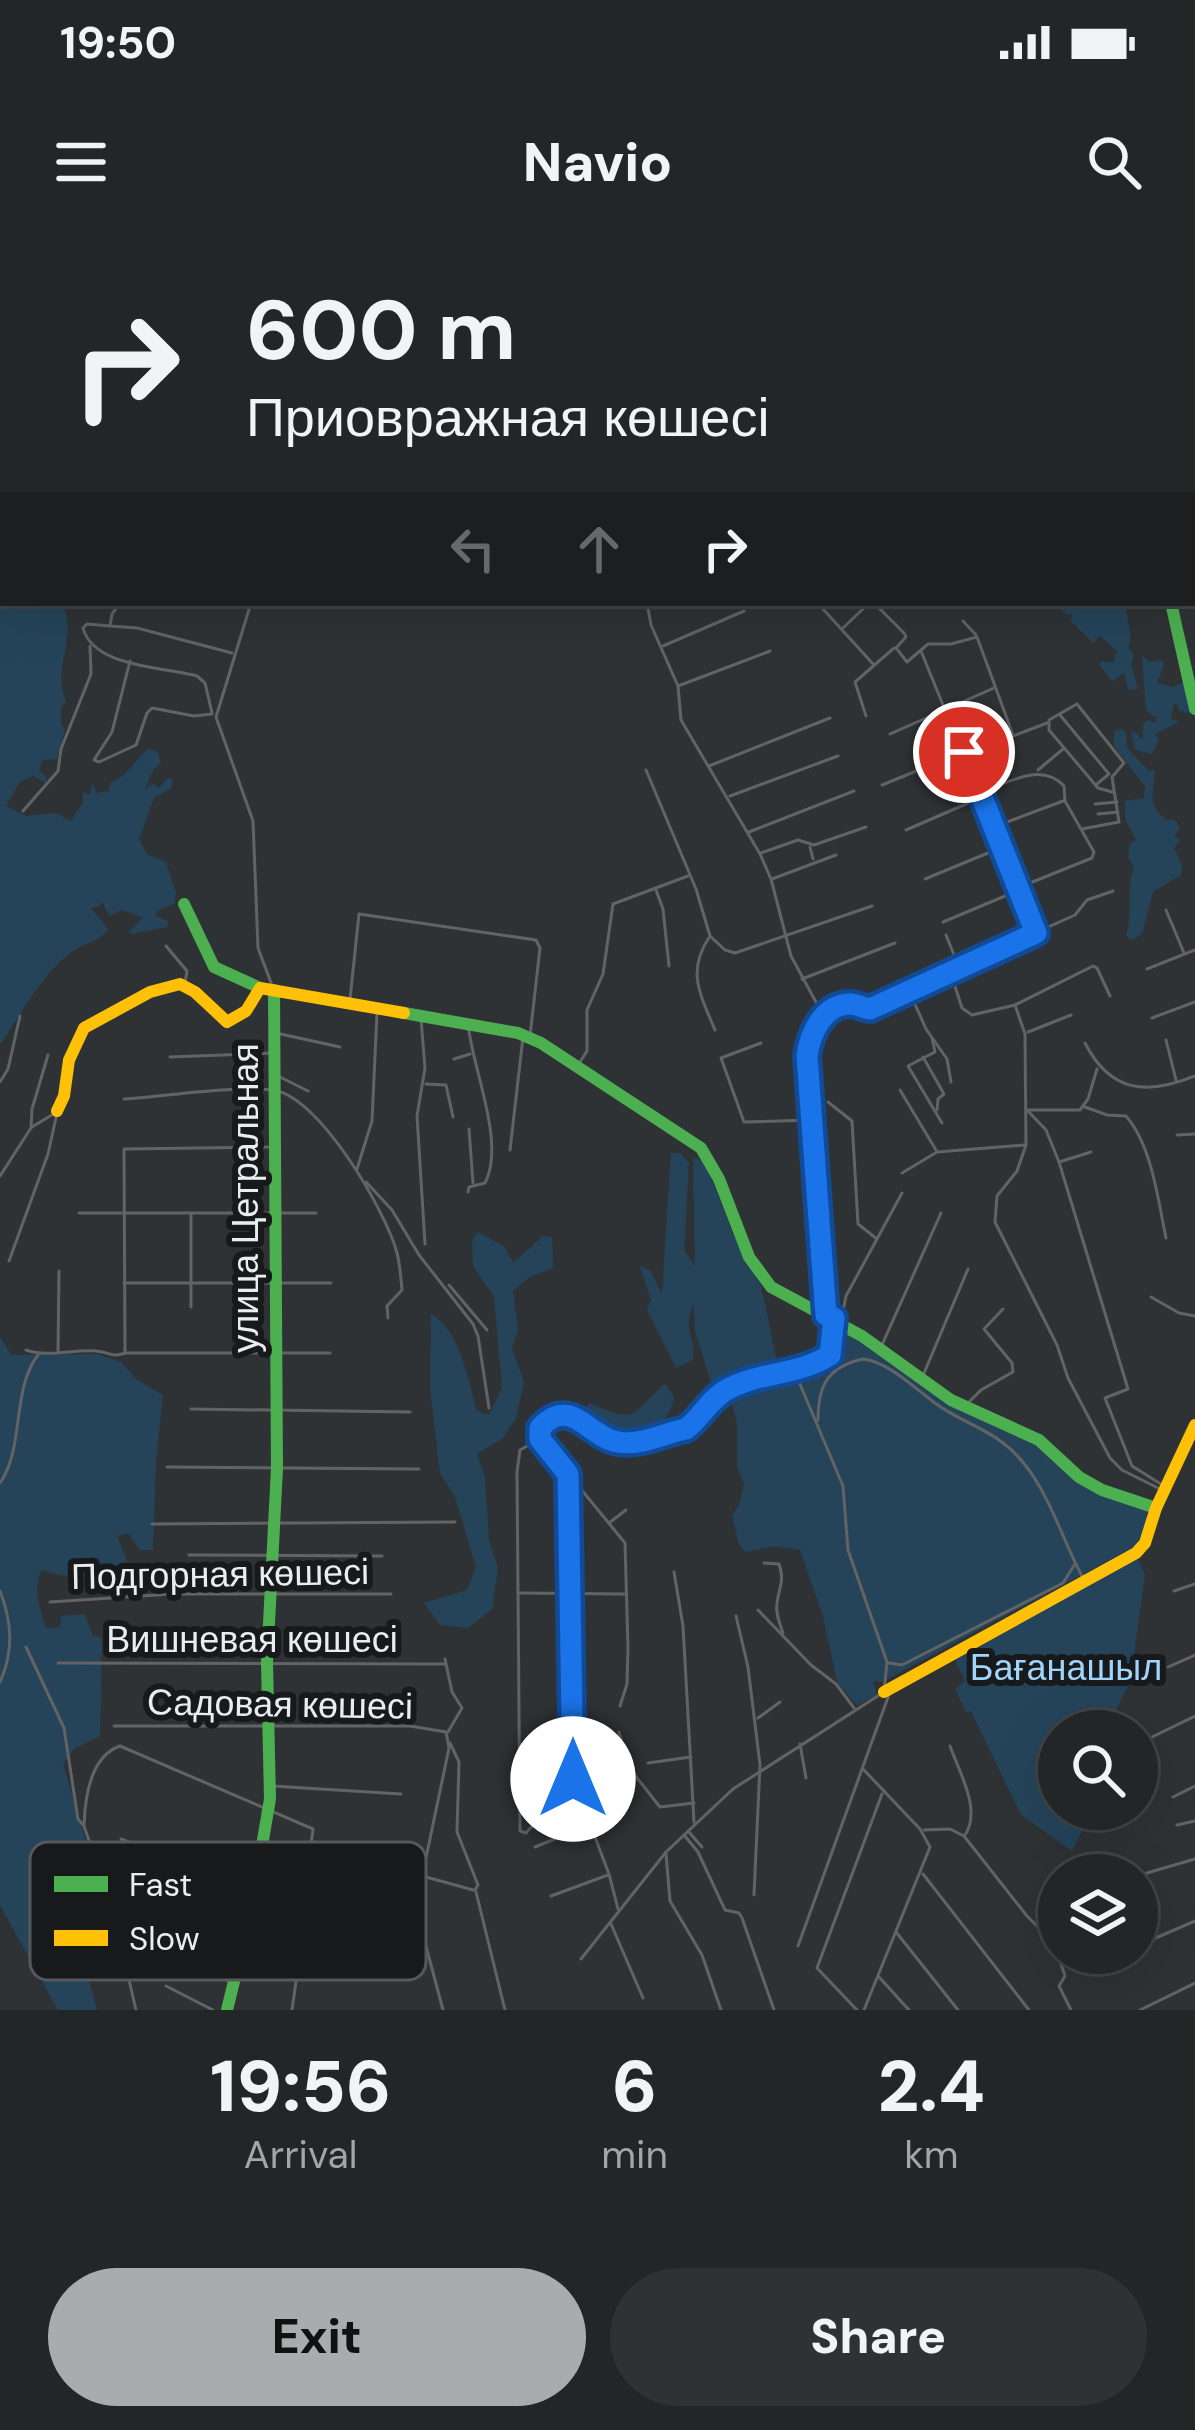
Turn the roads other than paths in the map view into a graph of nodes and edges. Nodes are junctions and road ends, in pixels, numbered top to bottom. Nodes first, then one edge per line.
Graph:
1 (118, 606) edge
2 (250, 606) edge
3 (647, 606) edge
4 (863, 606) edge
5 (878, 606) edge
6 (1172, 606) edge
7 (823, 609) dead end
8 (744, 611) dead end
9 (963, 621) dead end
10 (110, 626) junction
11 (842, 629) junction
12 (977, 637) junction
13 (89, 644) junction
14 (662, 647) junction
15 (896, 648) junction
16 (921, 650) junction
17 (770, 651) dead end
18 (234, 653) junction
19 (130, 661) junction
20 (874, 664) junction
21 (1191, 670) edge
22 (678, 686) junction
23 (996, 687) junction
24 (947, 707) junction
25 (1195, 709) edge
26 (1059, 714) junction
27 (214, 716) junction
28 (866, 716) dead end
29 (830, 718) dead end
30 (1047, 723) junction
31 (890, 734) dead end
32 (1013, 735) junction
33 (1064, 748) junction
34 (964, 753) junction
35 (838, 756) dead end
36 (708, 766) junction
37 (646, 770) dead end
38 (1038, 772) junction
39 (882, 785) dead end
40 (1096, 785) junction
41 (854, 791) dead end
42 (1112, 792) junction
43 (981, 795) junction
44 (728, 796) junction
45 (1065, 801) junction
46 (1118, 802) junction
47 (1095, 804) dead end
48 (23, 811) dead end
49 (1120, 812) junction
50 (1098, 814) dead end
51 (994, 826) junction
52 (866, 827) dead end
53 (1082, 829) junction
54 (906, 830) dead end
55 (748, 832) junction
56 (809, 845) junction
57 (1002, 848) junction
58 (760, 854) junction
59 (836, 855) dead end
60 (813, 860) dead end
61 (690, 876) junction
62 (771, 879) junction
63 (925, 879) dead end
64 (655, 888) junction
65 (1018, 889) junction
66 (1113, 891) dead end
67 (184, 904) dead end
68 (872, 906) dead end
69 (1166, 910) dead end
70 (944, 922) dead end
71 (1036, 933) junction
72 (946, 935) dead end
73 (710, 936) junction
74 (785, 937) junction
75 (895, 944) dead end
76 (166, 946) dead end
77 (1195, 950) edge
78 (1184, 954) junction
79 (669, 966) dead end
80 (959, 967) junction
81 (1147, 969) dead end
82 (950, 971) junction
83 (802, 979) junction
84 (184, 985) junction
85 (267, 989) junction
86 (909, 991) junction
87 (1110, 996) dead end
88 (1195, 1002) edge
89 (1015, 1005) junction
90 (349, 1006) junction
91 (377, 1010) junction
92 (1071, 1015) dead end
93 (20, 1016) dead end
94 (824, 1016) junction
95 (421, 1017) junction
96 (1152, 1018) dead end
97 (468, 1022) junction
98 (715, 1030) dead end
99 (274, 1033) junction
100 (1025, 1034) junction
101 (526, 1037) junction
102 (932, 1038) junction
103 (1166, 1040) dead end
104 (761, 1042) dead end
105 (1085, 1043) dead end
106 (340, 1047) dead end
107 (275, 1053) junction
108 (472, 1054) junction
109 (48, 1055) dead end
110 (170, 1057) dead end
111 (923, 1057) junction
112 (454, 1059) dead end
113 (576, 1067) junction
114 (1097, 1068) junction
115 (1195, 1076) edge
116 (0, 1082) edge
117 (951, 1082) dead end
118 (1177, 1082) junction
119 (276, 1083) junction
120 (424, 1084) junction
121 (308, 1090) dead end
122 (900, 1090) dead end
123 (124, 1099) dead end
124 (828, 1102) dead end
125 (1085, 1107) junction
126 (1026, 1110) junction
127 (57, 1112) junction
128 (937, 1112) junction
129 (453, 1117) dead end
130 (811, 1120) junction
131 (942, 1123) dead end
132 (31, 1128) junction
133 (469, 1130) dead end
134 (1195, 1134) edge
135 (1177, 1135) dead end
136 (1026, 1145) junction
137 (277, 1147) junction
138 (510, 1150) dead end
139 (937, 1152) junction
140 (1091, 1152) dead end
141 (1059, 1162) junction
142 (357, 1171) junction
143 (902, 1173) dead end
144 (0, 1176) edge
145 (365, 1181) junction
146 (473, 1185) junction
147 (468, 1192) dead end
148 (902, 1193) dead end
149 (191, 1212) junction
150 (276, 1212) junction
151 (79, 1213) dead end
152 (316, 1213) dead end
153 (940, 1213) dead end
154 (124, 1214) junction
155 (877, 1238) junction
156 (1166, 1238) dead end
157 (425, 1244) dead end
158 (9, 1261) dead end
159 (968, 1269) dead end
160 (59, 1270) dead end
161 (442, 1281) junction
162 (191, 1282) junction
163 (275, 1282) junction
164 (331, 1282) dead end
165 (124, 1283) junction
166 (1150, 1297) dead end
167 (191, 1307) dead end
168 (1003, 1309) dead end
169 (1195, 1316) edge
170 (388, 1318) dead end
171 (834, 1318) junction
172 (488, 1330) dead end
173 (880, 1348) junction
174 (26, 1350) dead end
175 (275, 1352) junction
176 (330, 1353) dead end
177 (39, 1354) junction
178 (58, 1354) junction
179 (125, 1354) junction
180 (794, 1370) junction
181 (922, 1380) junction
182 (965, 1406) junction
183 (489, 1408) dead end
184 (191, 1409) dead end
185 (276, 1410) junction
186 (410, 1412) dead end
187 (818, 1422) junction
188 (1195, 1425) edge
189 (540, 1439) junction
190 (167, 1467) dead end
191 (277, 1468) junction
192 (419, 1469) dead end
193 (568, 1474) junction
194 (0, 1484) edge
195 (1165, 1489) junction
196 (1156, 1508) junction
197 (626, 1510) dead end
198 (454, 1522) dead end
199 (608, 1523) junction
200 (152, 1524) dead end
201 (276, 1524) junction
202 (189, 1555) dead end
203 (275, 1555) junction
204 (382, 1556) dead end
205 (764, 1562) dead end
206 (1075, 1564) junction
207 (674, 1573) dead end
208 (1086, 1583) junction
209 (1195, 1584) edge
210 (0, 1591) edge
211 (1174, 1591) dead end
212 (519, 1593) junction
213 (572, 1593) junction
214 (272, 1594) junction
215 (391, 1594) dead end
216 (626, 1594) junction
217 (50, 1602) dead end
218 (758, 1610) dead end
219 (736, 1616) dead end
220 (784, 1635) junction
221 (26, 1647) dead end
222 (1195, 1654) edge
223 (887, 1662) junction
224 (267, 1663) junction
225 (58, 1664) dead end
226 (1168, 1667) dead end
227 (0, 1682) edge
228 (888, 1690) junction
229 (780, 1702) dead end
230 (620, 1706) dead end
231 (855, 1709) junction
232 (1195, 1716) edge
233 (755, 1720) junction
234 (114, 1726) dead end
235 (267, 1727) junction
236 (619, 1732) dead end
237 (447, 1733) junction
238 (1158, 1734) edge
239 (449, 1742) junction
240 (800, 1743) junction
241 (950, 1746) dead end
242 (693, 1757) junction
243 (590, 1760) dead end
244 (648, 1763) dead end
245 (760, 1769) junction
246 (863, 1769) junction
247 (806, 1778) dead end
248 (573, 1779) junction
249 (270, 1786) junction
250 (1195, 1786) edge
251 (883, 1792) junction
252 (401, 1794) dead end
253 (1173, 1797) dead end
254 (696, 1802) junction
255 (268, 1808) junction
256 (1195, 1821) edge
257 (694, 1823) junction
258 (591, 1825) junction
259 (1177, 1825) dead end
260 (84, 1826) junction
261 (920, 1831) junction
262 (685, 1832) junction
263 (964, 1836) junction
264 (121, 1839) dead end
265 (89, 1842) edge
266 (129, 1842) edge
267 (262, 1842) edge
268 (311, 1842) edge
269 (535, 1846) dead end
270 (702, 1847) dead end
271 (666, 1852) junction
272 (426, 1857) edge
273 (1195, 1859) edge
274 (1158, 1870) edge
275 (921, 1872) junction
276 (609, 1874) junction
277 (426, 1878) edge
278 (476, 1889) junction
279 (754, 1895) dead end
280 (551, 1896) dead end
281 (619, 1911) junction
282 (1195, 1921) edge
283 (610, 1922) junction
284 (894, 1930) junction
285 (1158, 1937) edge
286 (426, 1946) edge
287 (798, 1946) dead end
288 (581, 1958) dead end
289 (878, 1976) junction
290 (129, 1980) edge
291 (224, 1980) edge
292 (232, 1980) edge
293 (296, 1980) edge
294 (231, 1983) junction
295 (1195, 1983) edge
296 (166, 1986) dead end
297 (644, 1998) dead end
298 (136, 2010) edge
299 (214, 2010) edge
300 (226, 2010) edge
301 (292, 2010) edge
302 (443, 2010) edge
303 (505, 2010) edge
304 (721, 2010) edge
305 (774, 2010) edge
306 (861, 2010) edge
307 (910, 2010) edge
308 (958, 2010) edge
309 (1029, 2010) edge
310 (1071, 2010) edge
311 (1140, 2010) edge

1 - 10 street
2 - 18 street
3 - 14 street
4 - 11 street
5 - 15 street
6 - 21 street
7 - 11 street
8 - 14 street
9 - 12 street
10 - 13 street
10 - 18 street
11 - 20 street
12 - 16 street
12 - 23 street
13 - 19 street
13 - 48 street
14 - 22 street
15 - 16 street
15 - 20 street
16 - 24 street
17 - 22 street
18 - 27 street
19 - 27 street, улица Цетральная
19 - 27 street
20 - 28 street
21 - 25 street
22 - 36 street
23 - 24 street
23 - 32 street
24 - 31 street
24 - 34 street
26 - 30 street
26 - 40 street
26 - 42 street
27 - 85 street, улица Цетральная
29 - 36 street
30 - 32 street
30 - 33 street
32 - 34 street
33 - 38 street
33 - 40 street
34 - 39 street
34 - 43 street
35 - 44 street
36 - 44 street
37 - 61 street
38 - 43 street
38 - 45 street
40 - 42 street
41 - 55 street
42 - 46 street
43 - 51 street
43 - 54 street
44 - 55 street
45 - 51 street
45 - 53 street
46 - 47 street
46 - 49 street
49 - 50 street
49 - 53 street
51 - 57 street
52 - 56 street
53 - 65 street
55 - 58 street
56 - 58 street
56 - 60 street
57 - 63 street
57 - 65 street
58 - 62 street
59 - 62 street
61 - 64 street
61 - 73 street
62 - 74 street
64 - 79 street
64 - 113 street
65 - 70 street
65 - 71 street
66 - 71 street
67 - 85 street
68 - 74 street
69 - 78 street
71 - 80 street
72 - 80 street
73 - 74 street
73 - 98 street
74 - 83 street
75 - 83 street
76 - 84 street
77 - 78 street
78 - 81 street
80 - 82 street
82 - 86 street
82 - 89 street
83 - 94 street
84 - 85 street
84 - 127 street
85 - 90 street
85 - 99 street, улица Цетральная
86 - 94 street
86 - 102 street
87 - 89 street
88 - 96 street
89 - 100 street
90 - 91 street
90 - 101 street
91 - 95 street
91 - 142 street
92 - 100 street
93 - 116 street
94 - 130 street
95 - 97 street
95 - 120 street
97 - 101 street
97 - 108 street
99 - 106 street
99 - 107 street, улица Цетральная
100 - 126 street
101 - 113 street
101 - 138 street
102 - 111 street
102 - 117 street
103 - 118 street
104 - 130 street
105 - 114 street
107 - 110 street
107 - 119 street, улица Цетральная
108 - 112 street
108 - 146 street
109 - 132 street
111 - 128 street
111 - 128 street
113 - 171 street
114 - 118 street
114 - 125 street
115 - 118 street
119 - 121 street
119 - 123 street
119 - 137 street, улица Цетральная
119 - 142 street
120 - 129 street
120 - 157 street
122 - 139 street
124 - 155 street
125 - 126 street
125 - 156 street
126 - 136 street
126 - 141 street
127 - 132 street
127 - 158 street
128 - 131 street
130 - 171 street
132 - 144 street
133 - 146 street
134 - 135 street
136 - 139 street
136 - 195 street
137 - 150 street, улица Цетральная
137 - 154 street
139 - 143 street
140 - 141 street
141 - 195 street
142 - 145 street
145 - 161 street
145 - 170 street
146 - 147 street
148 - 155 street
149 - 150 street
149 - 154 street
149 - 162 street
150 - 152 street
150 - 163 street, улица Цетральная
151 - 154 street
153 - 173 street
154 - 165 street
155 - 171 street
159 - 181 street
160 - 178 street
161 - 172 street
161 - 183 street
162 - 163 street
162 - 165 street
162 - 167 street
163 - 164 street
163 - 175 street, улица Цетральная
165 - 179 street
166 - 169 street
168 - 182 street
171 - 173 street
171 - 180 street
173 - 181 street
174 - 177 street
175 - 176 street
175 - 179 street
175 - 185 street, улица Цетральная
177 - 178 street
177 - 194 street
178 - 179 street
180 - 187 street
180 - 189 street
181 - 182 street
182 - 196 street
184 - 185 street
185 - 186 street
185 - 191 street, улица Цетральная
187 - 206 street
187 - 223 street
188 - 195 street
189 - 193 street
189 - 212 street
190 - 191 street
191 - 192 street
191 - 201 street, улица Цетральная
193 - 199 street
193 - 213 street
195 - 196 street
196 - 208 street
197 - 199 street
198 - 201 street
199 - 216 street
200 - 201 street
201 - 203 street, улица Цетральная
202 - 203 street
203 - 204 street
203 - 214 street, улица Цетральная
205 - 220 street
206 - 208 street
206 - 223 street
207 - 242 street
208 - 228 street
209 - 211 street
210 - 227 street
212 - 213 street
212 - 248 street
213 - 216 street
213 - 248 street
214 - 215 street, Подгорная көшесі
214 - 217 street, Подгорная көшесі
214 - 224 street, улица Цетральная
216 - 230 street
218 - 220 street
219 - 233 street
220 - 231 street
221 - 260 street
222 - 226 street
223 - 228 street
224 - 225 street, Вишневая көшесі
224 - 235 street, улица Цетральная
224 - 237 street, Вишневая көшесі
228 - 231 street
228 - 246 street
229 - 233 street
231 - 240 street
232 - 238 street
233 - 245 street
234 - 235 street, Садовая көшесі
235 - 237 street, Садовая көшесі
235 - 249 street, улица Цетральная
236 - 254 street
237 - 239 street
239 - 272 street
239 - 278 street
240 - 245 street
240 - 247 street
241 - 263 street
242 - 244 street
242 - 254 street
243 - 248 street
245 - 257 street
245 - 279 street
246 - 251 street
246 - 287 street
248 - 258 street
249 - 252 street
249 - 255 street, улица Цетральная
250 - 253 street
251 - 261 street
251 - 306 street
254 - 257 street
255 - 260 street
255 - 267 street, улица Цетральная
255 - 268 street
256 - 259 street
257 - 262 street
258 - 269 street
258 - 276 street
260 - 265 street
261 - 263 street
261 - 275 street
262 - 270 street
262 - 271 street
262 - 305 street
263 - 310 street
264 - 266 street
271 - 281 street
271 - 304 street
273 - 274 street
275 - 284 street
275 - 309 street
276 - 280 street
276 - 281 street
277 - 278 street
278 - 303 street
281 - 283 street
282 - 285 street
283 - 288 street
283 - 297 street
284 - 289 street
284 - 308 street
286 - 302 street
289 - 306 street
289 - 307 street
290 - 298 street
291 - 294 street
292 - 294 street, улица Цетральная
293 - 301 street
294 - 300 street, улица Цетральная
295 - 311 street
296 - 299 street

